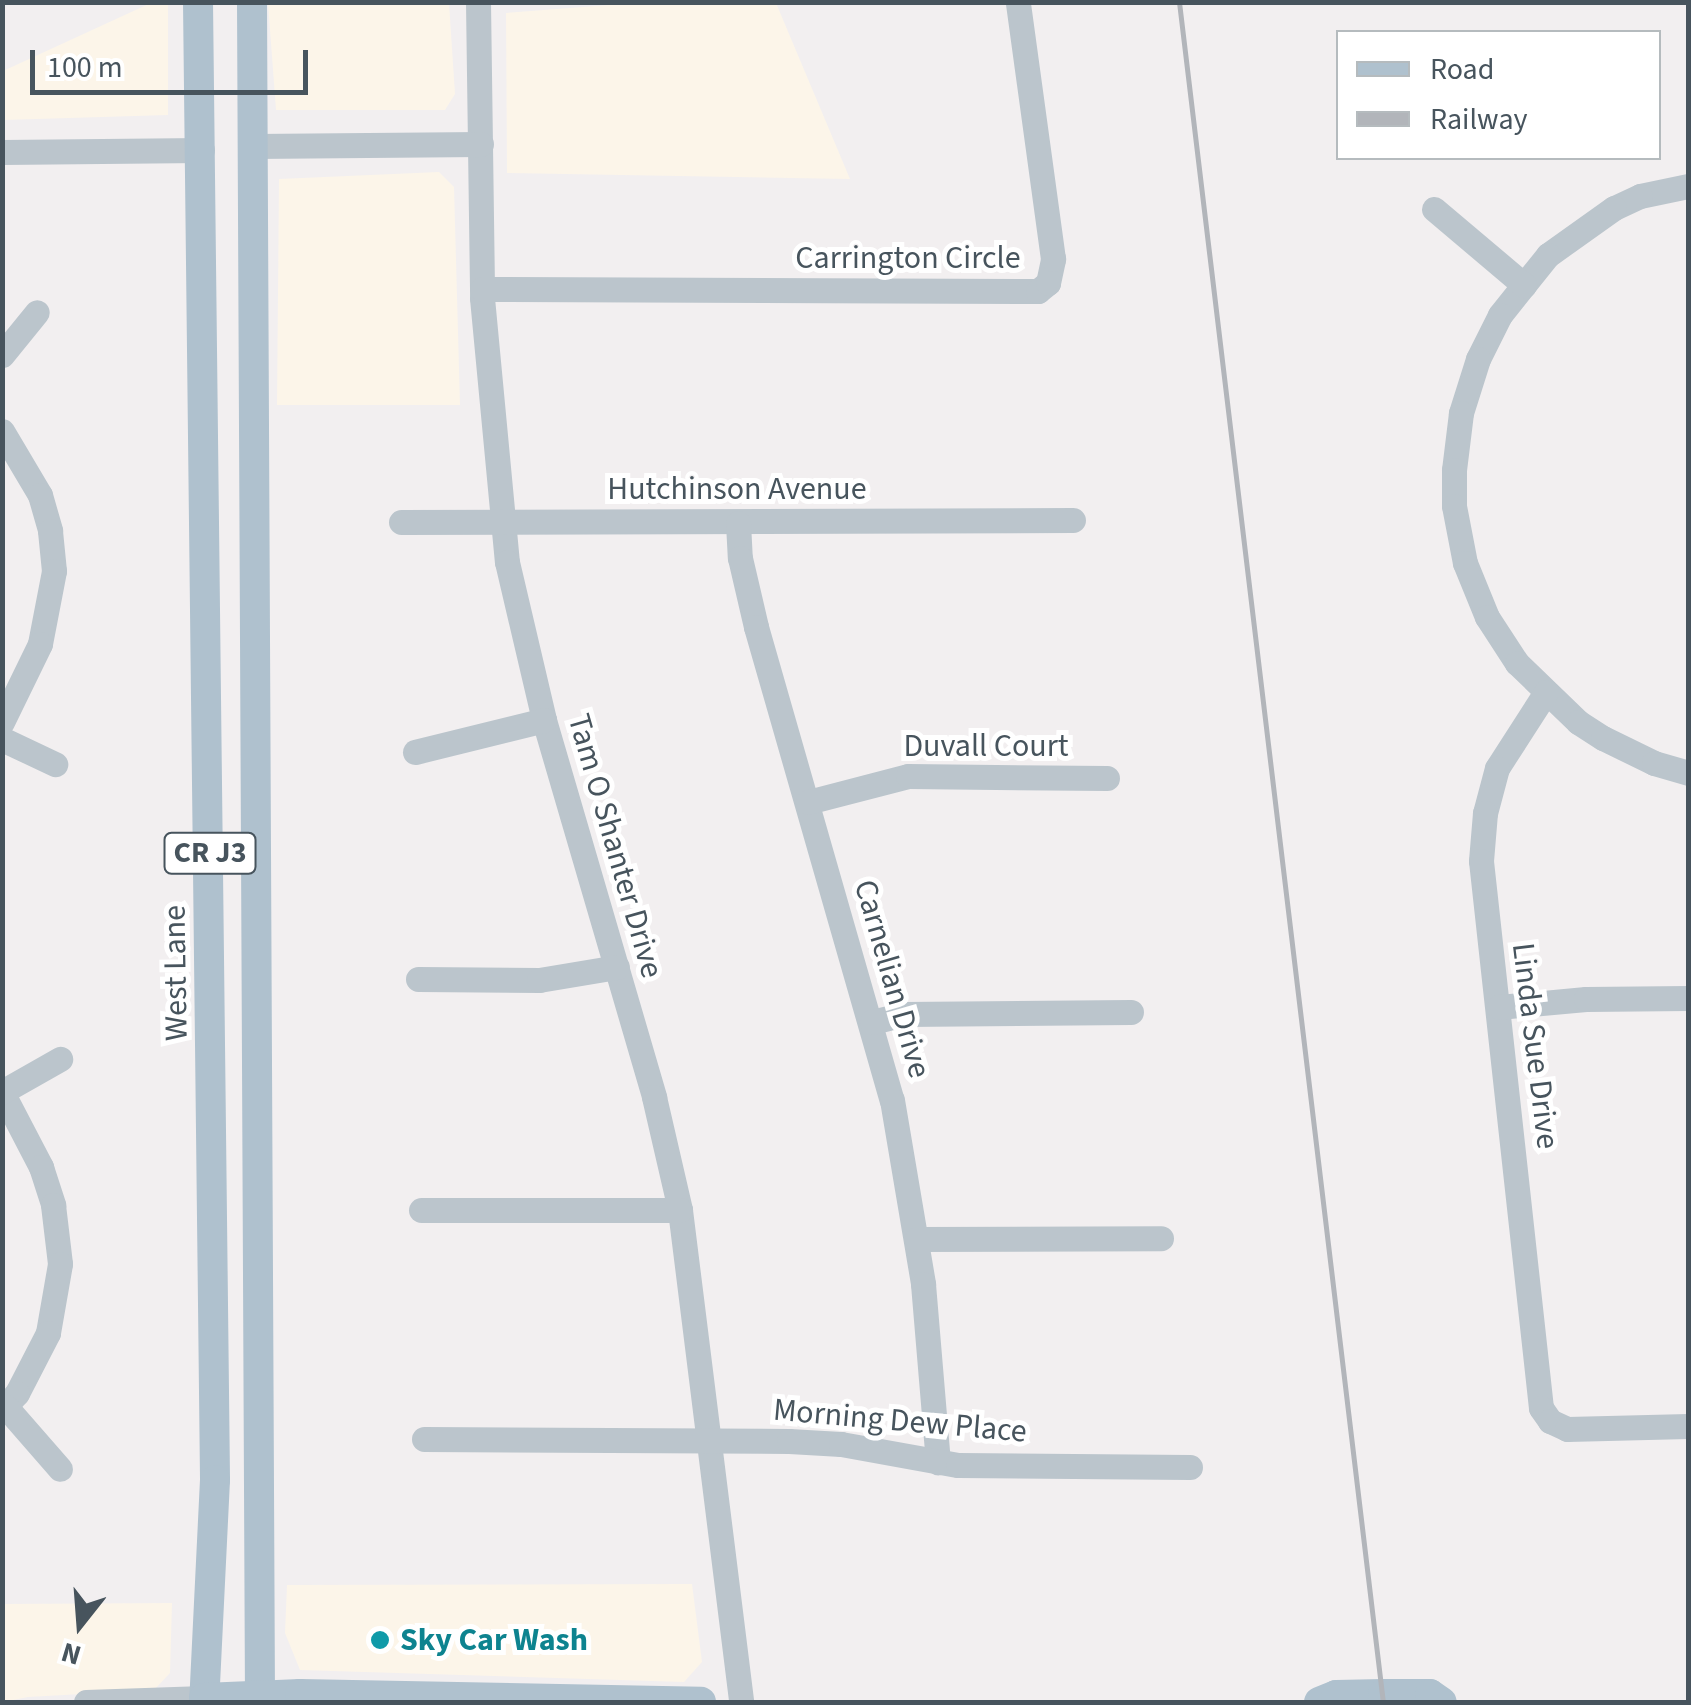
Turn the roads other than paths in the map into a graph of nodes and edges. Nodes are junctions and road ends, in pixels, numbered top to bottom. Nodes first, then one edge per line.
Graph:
1 (198, 2) edge
2 (252, 2) edge
3 (478, 2) edge
4 (1018, 2) edge
5 (481, 144) junction
6 (252, 146) junction
7 (202, 150) junction
8 (2, 152) edge
9 (1688, 186) edge
10 (1434, 209) dead end
11 (1524, 284) junction
12 (482, 290) junction
13 (37, 312) dead end
14 (2, 355) edge
15 (2, 431) edge
16 (501, 519) junction
17 (1074, 520) dead end
18 (401, 522) dead end
19 (738, 524) junction
20 (1546, 692) junction
21 (544, 720) junction
22 (2, 722) edge
23 (2, 739) edge
24 (415, 752) dead end
25 (55, 764) dead end
26 (1688, 772) edge
27 (1107, 778) dead end
28 (808, 802) junction
29 (617, 967) junction
30 (418, 979) dead end
31 (1688, 998) edge
32 (1499, 1007) junction
33 (1130, 1012) dead end
34 (872, 1022) junction
35 (60, 1059) dead end
36 (2, 1092) edge
37 (422, 1210) dead end
38 (680, 1210) junction
39 (1161, 1238) dead end
40 (917, 1240) junction
41 (4, 1409) edge
42 (1688, 1426) edge
43 (424, 1439) dead end
44 (712, 1441) junction
45 (938, 1462) junction
46 (1190, 1467) dead end
47 (60, 1469) dead end
48 (260, 1699) edge
49 (204, 1700) edge
50 (86, 1702) edge
51 (701, 1702) edge
52 (741, 1702) edge
53 (1319, 1702) edge
54 (1442, 1702) edge

1 - 7 main road, West Lane / CR J3
2 - 6 main road, CR J3
3 - 5 street, Tam O Shanter Drive
4 - 12 street, Carrington Circle
5 - 6 street
5 - 12 street, Tam O Shanter Drive
6 - 48 main road, CR J3
7 - 8 street
7 - 49 main road, West Lane / CR J3
9 - 11 street
10 - 11 street
11 - 20 street
12 - 16 street, Tam O Shanter Drive
13 - 14 street
15 - 22 street
16 - 18 street, Hutchinson Avenue
16 - 19 street, Hutchinson Avenue
16 - 21 street, Tam O Shanter Drive
17 - 19 street, Hutchinson Avenue
19 - 28 street, Carnelian Drive
20 - 26 street
20 - 32 street, Linda Sue Drive
21 - 24 street
21 - 29 street, Tam O Shanter Drive
23 - 25 street
27 - 28 street, Duvall Court
28 - 34 street, Carnelian Drive
29 - 30 street
29 - 38 street, Tam O Shanter Drive
31 - 32 street
32 - 42 street, Linda Sue Drive
33 - 34 street
34 - 40 street, Carnelian Drive
35 - 36 street
36 - 41 street
37 - 38 street
38 - 44 street, Tam O Shanter Drive
39 - 40 street
40 - 45 street, Carnelian Drive
41 - 47 street
43 - 44 street, Morning Dew Place
44 - 45 street, Morning Dew Place
44 - 52 street, Tam O Shanter Drive
45 - 46 street, Morning Dew Place
48 - 49 main road
48 - 51 main road
49 - 50 street
53 - 54 main road

